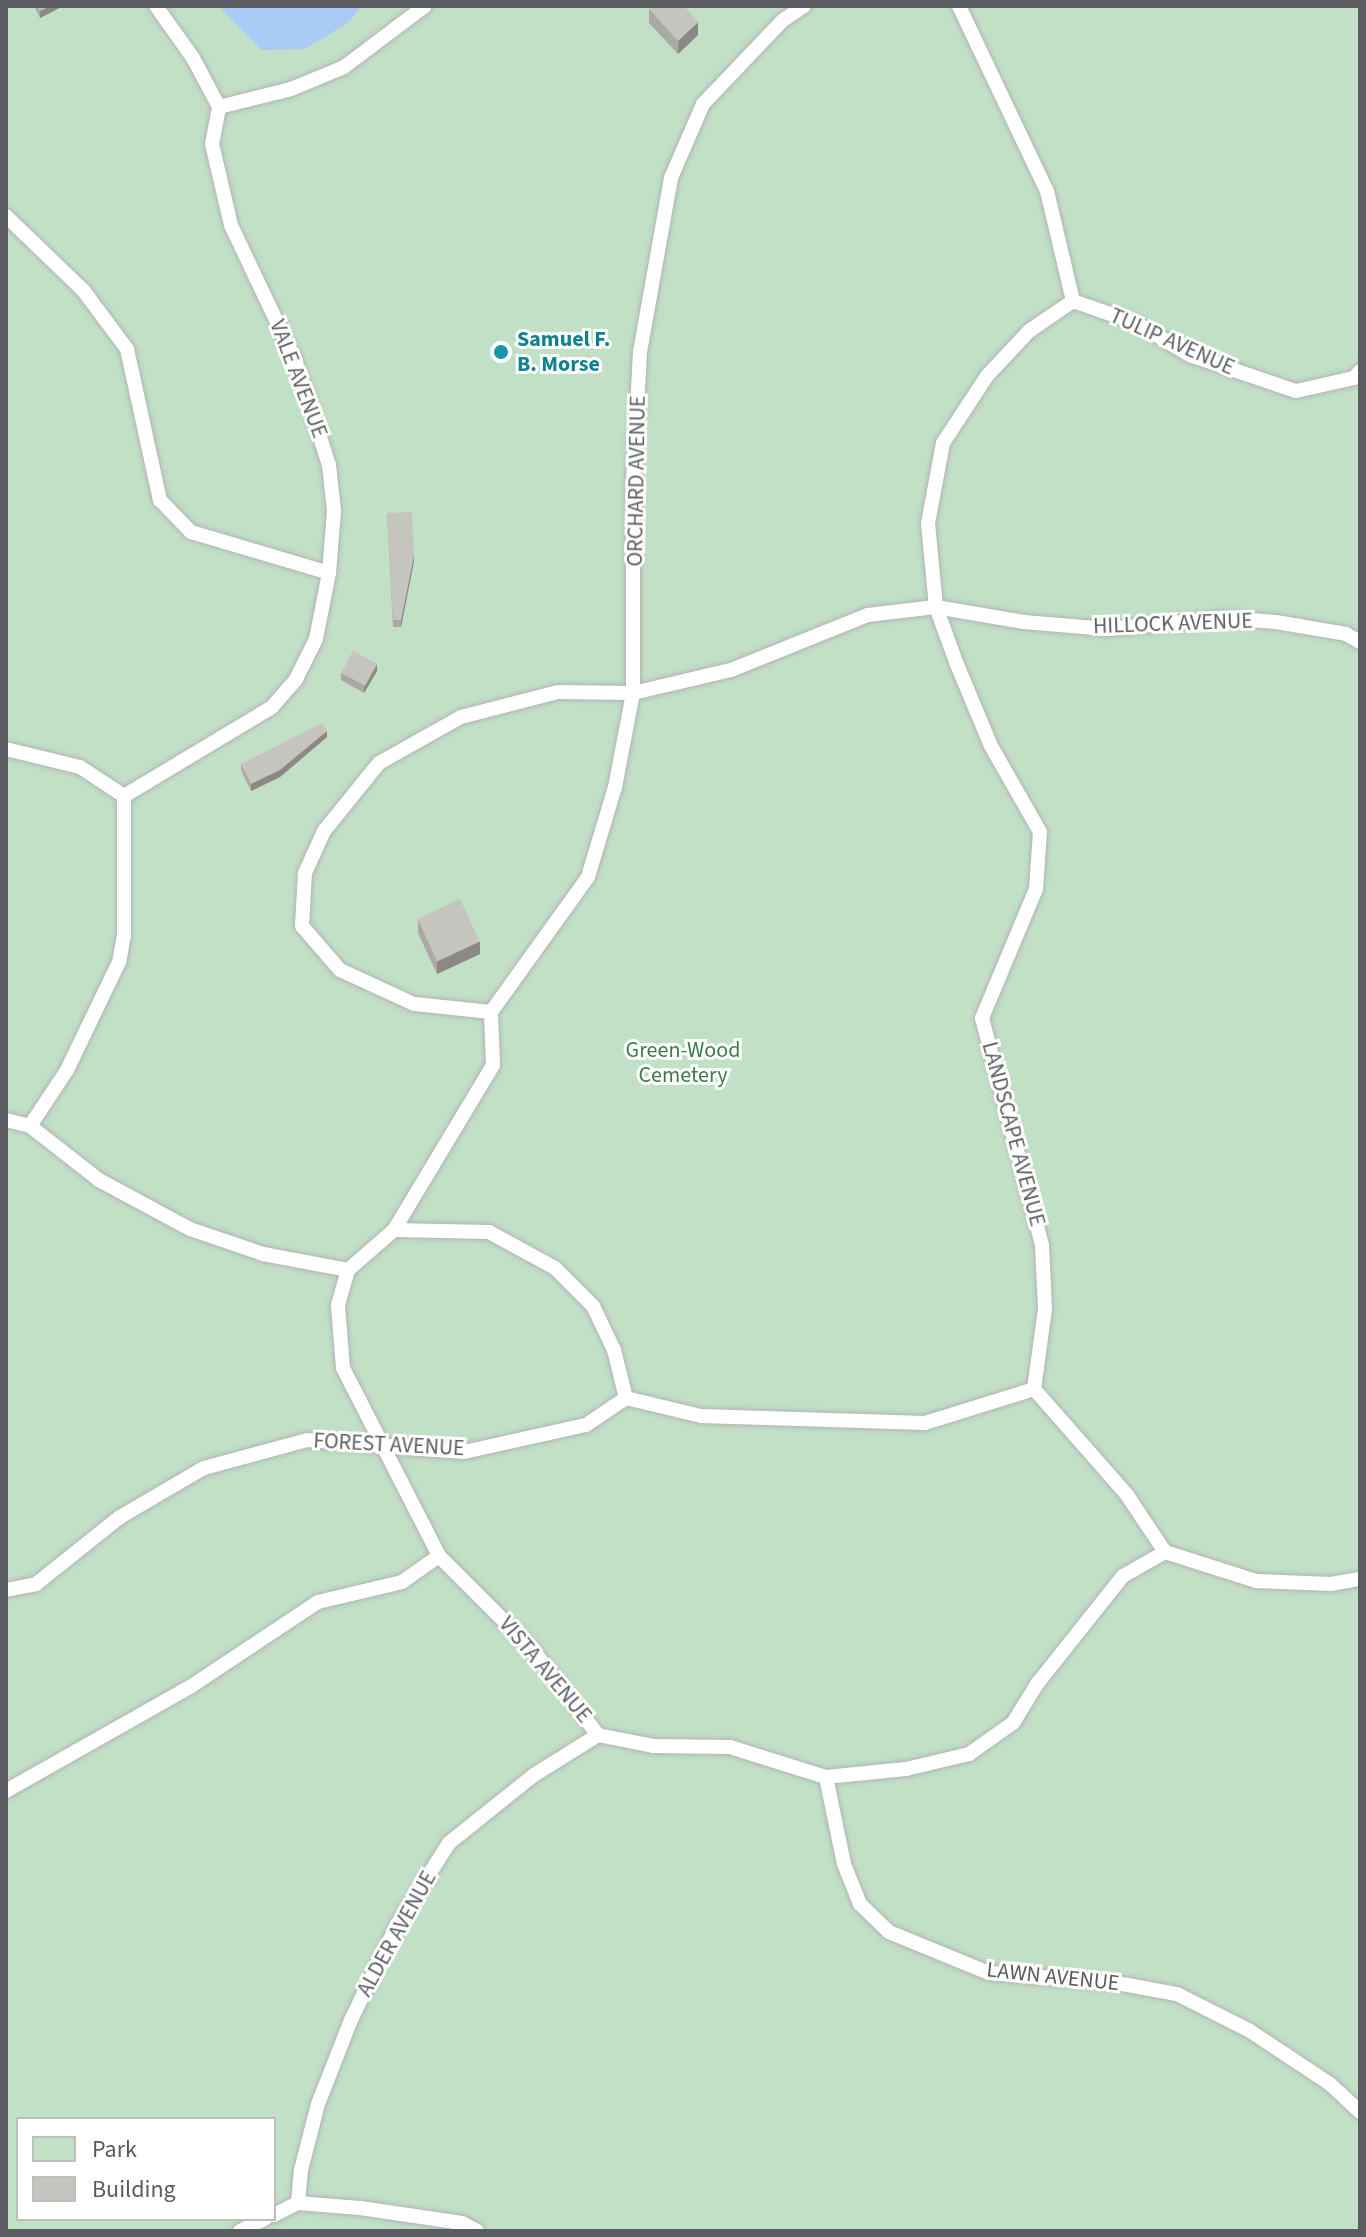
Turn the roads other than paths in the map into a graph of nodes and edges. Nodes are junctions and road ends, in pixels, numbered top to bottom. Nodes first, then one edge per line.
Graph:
1 (156, 6) edge
2 (425, 6) edge
3 (804, 6) edge
4 (959, 6) edge
5 (219, 107) junction
6 (6, 216) edge
7 (1073, 301) junction
8 (1360, 371) edge
9 (329, 573) junction
10 (936, 607) junction
11 (1360, 642) edge
12 (633, 693) junction
13 (6, 749) edge
14 (124, 796) junction
15 (491, 1012) junction
16 (6, 1120) edge
17 (30, 1126) junction
18 (394, 1230) junction
19 (348, 1270) junction
20 (1034, 1389) junction
21 (626, 1398) junction
22 (382, 1444) junction
23 (1165, 1552) junction
24 (439, 1556) junction
25 (1360, 1579) edge
26 (6, 1590) edge
27 (598, 1735) junction
28 (826, 1777) junction
29 (6, 1791) edge
30 (1360, 2112) edge
31 (298, 2203) junction
32 (276, 2214) edge
33 (261, 2221) edge
34 (240, 2231) edge
35 (477, 2231) edge

1 - 5 lane
2 - 5 lane
3 - 12 lane, ORCHARD AVENUE
4 - 7 lane
5 - 9 lane, VALE AVENUE
6 - 9 lane
7 - 8 lane, TULIP AVENUE
7 - 10 lane, LANDSCAPE AVENUE
9 - 14 lane, VALE AVENUE
10 - 11 lane, HILLOCK AVENUE
10 - 12 lane
10 - 20 lane, LANDSCAPE AVENUE
12 - 15 lane, ORCHARD AVENUE
12 - 15 lane
13 - 14 lane
14 - 17 lane
15 - 18 lane
16 - 17 lane
17 - 19 lane
18 - 19 lane
18 - 21 lane
19 - 22 lane
20 - 21 lane
20 - 23 lane
21 - 22 lane, FOREST AVENUE
22 - 24 lane, VISTA AVENUE
22 - 26 lane, FOREST AVENUE
23 - 25 lane
23 - 28 lane, VISTA AVENUE
24 - 27 lane, VISTA AVENUE
24 - 29 lane
27 - 28 lane, VISTA AVENUE
27 - 31 lane, ALDER AVENUE
28 - 30 lane, LAWN AVENUE
31 - 32 lane
31 - 35 lane
33 - 34 lane

